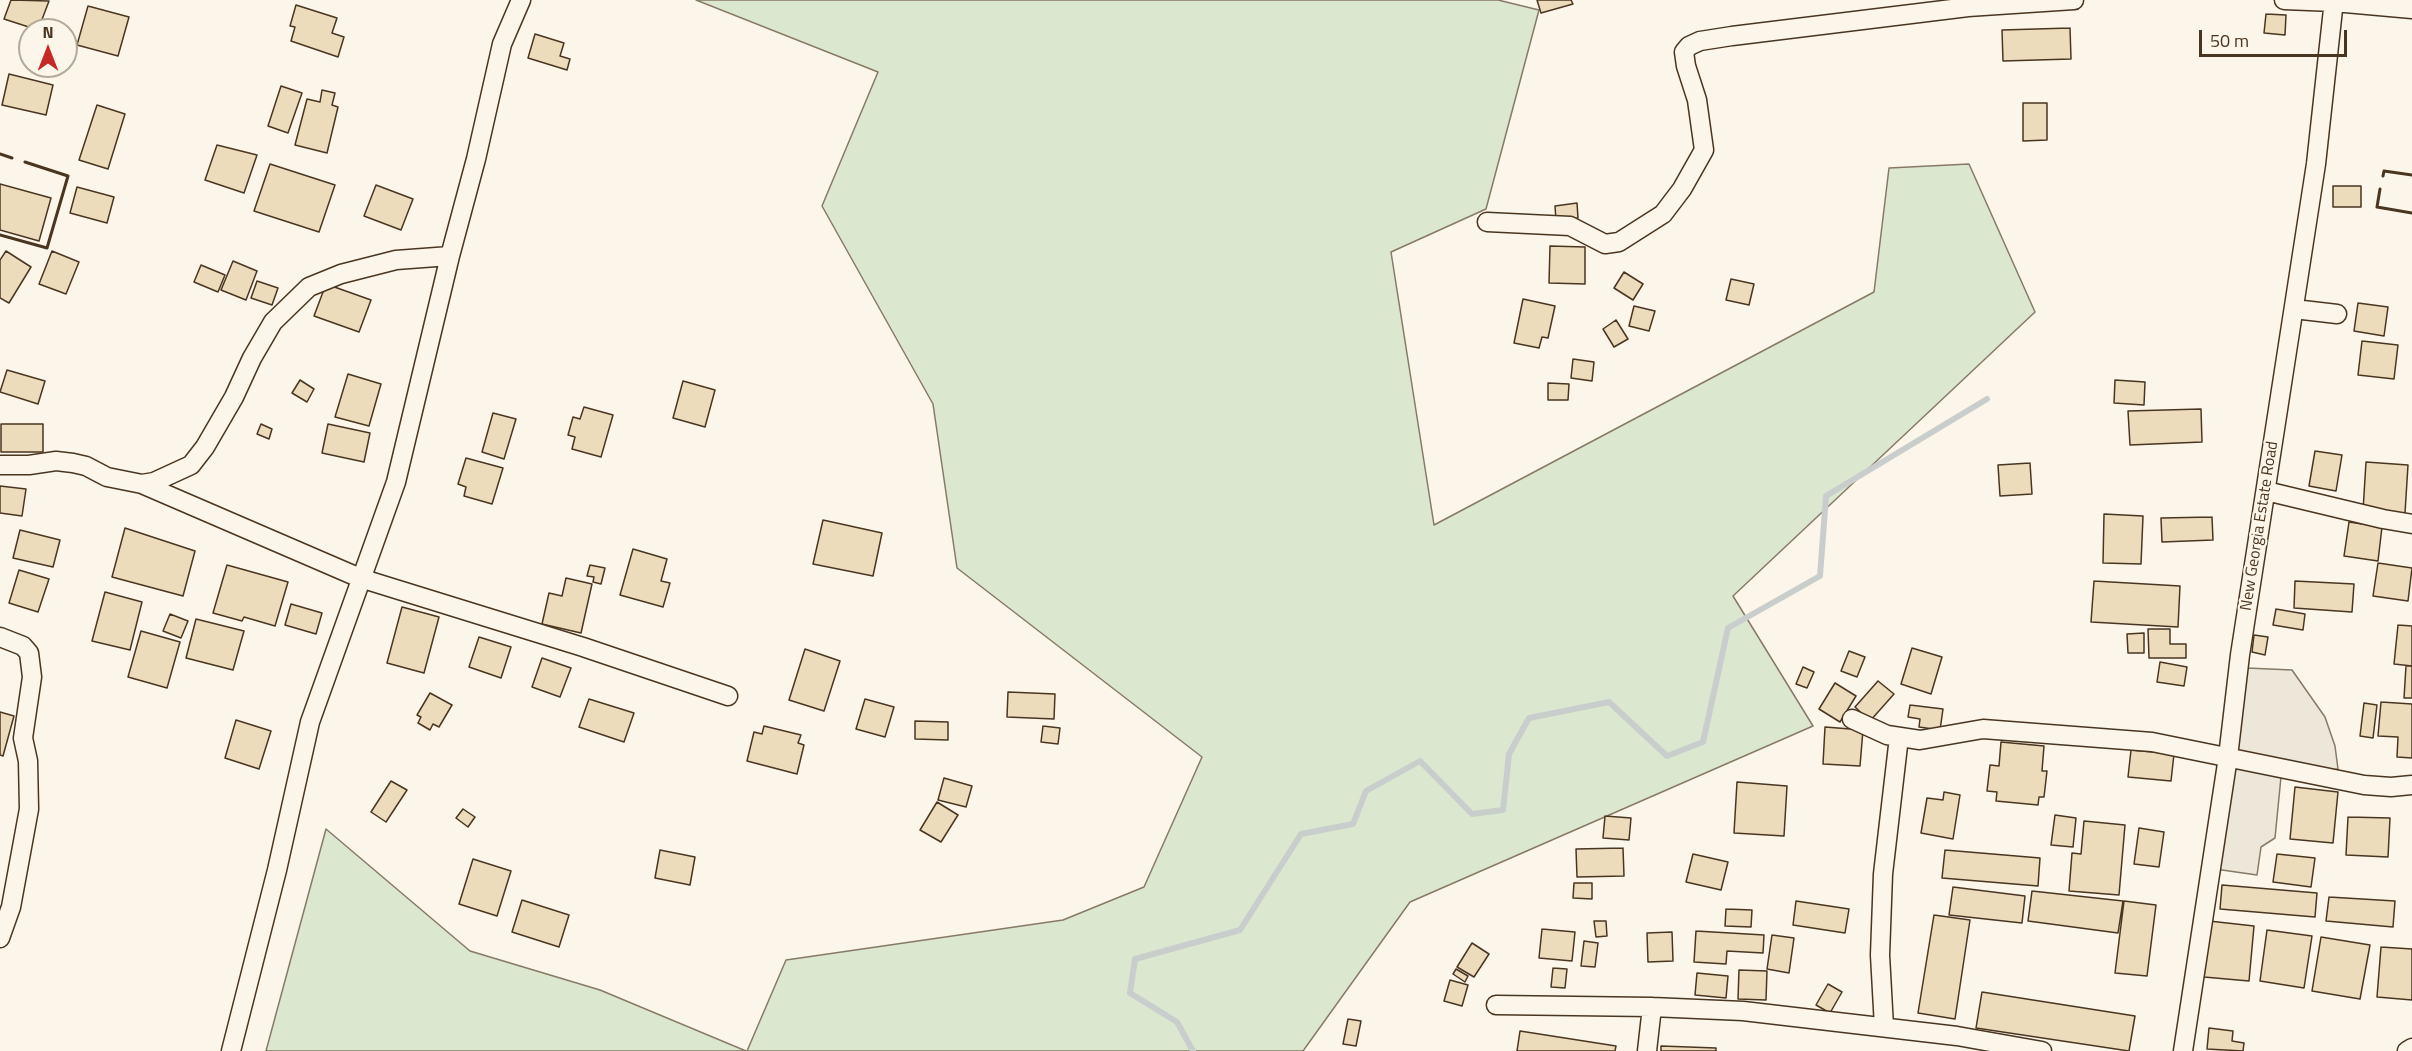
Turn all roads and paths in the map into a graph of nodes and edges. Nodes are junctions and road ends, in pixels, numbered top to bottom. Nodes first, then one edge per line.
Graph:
1 (521, 0) edge
2 (2074, 0) edge
3 (2284, 0) edge
4 (2334, 1) edge
5 (2412, 9) edge
6 (1487, 222) dead end
7 (450, 256) junction
8 (2294, 309) junction
9 (2337, 314) dead end
10 (0, 465) edge
11 (142, 484) junction
12 (2266, 491) junction
13 (2412, 524) edge
14 (360, 578) junction
15 (0, 637) edge
16 (728, 696) dead end
17 (1852, 719) dead end
18 (1899, 737) junction
19 (2228, 757) junction
20 (2412, 786) edge
21 (0, 938) edge
22 (1497, 1005) dead end
23 (1652, 1007) junction
24 (1884, 1027) junction
25 (2412, 1048) edge
26 (231, 1051) edge
27 (1647, 1051) edge
28 (2042, 1051) edge
29 (2183, 1051) edge
30 (2407, 1051) edge

1 - 7 street
2 - 6 street
3 - 4 street
4 - 5 street
4 - 8 street, New Georgia Estate Road
7 - 11 street
7 - 14 street
8 - 9 street
8 - 12 street, New Georgia Estate Road
10 - 11 street
11 - 14 street
12 - 13 street
12 - 19 street, New Georgia Estate Road
14 - 16 street
14 - 26 street
15 - 21 street
17 - 18 street
18 - 19 street
18 - 24 street
19 - 20 street
19 - 29 street, New Georgia Estate Road
22 - 23 street
23 - 24 street
23 - 27 street
24 - 28 street
25 - 30 street

